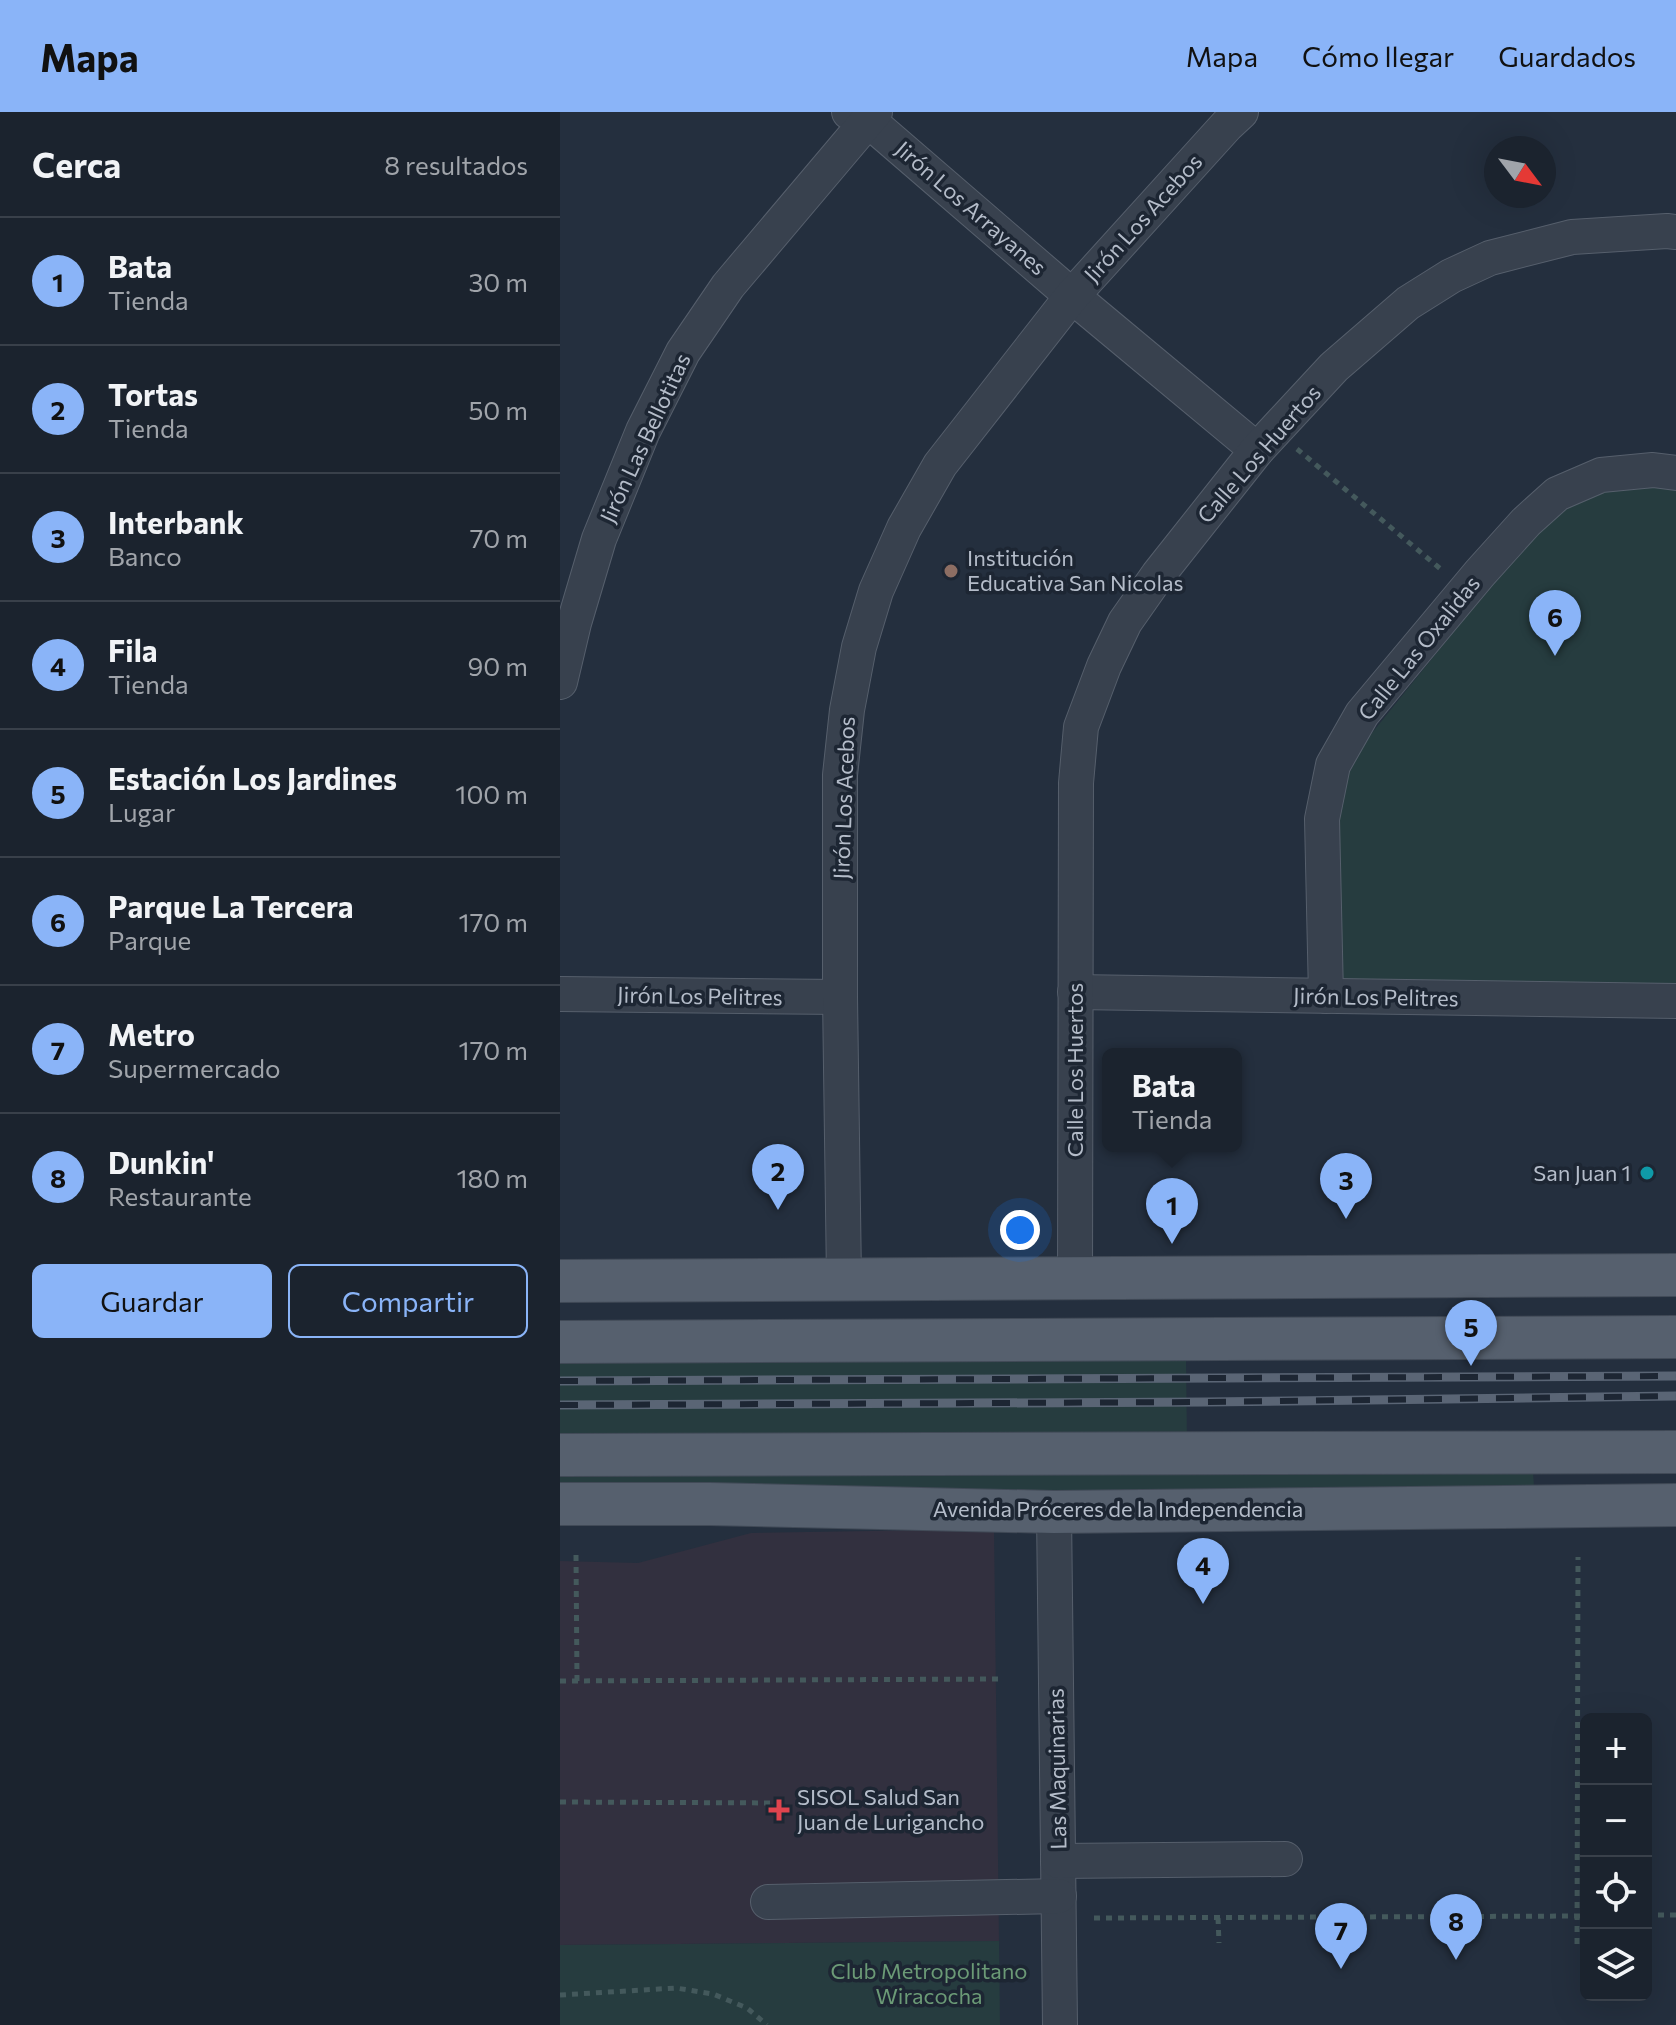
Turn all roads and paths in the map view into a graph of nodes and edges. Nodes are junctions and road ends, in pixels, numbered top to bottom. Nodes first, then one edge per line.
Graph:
1 (1241, 112) edge
2 (864, 115) edge
3 (1676, 232) edge
4 (1072, 296) junction
5 (1266, 440) junction
6 (1676, 473) edge
7 (1466, 590) junction
8 (560, 682) edge
9 (1075, 992) junction
10 (560, 994) edge
11 (1326, 996) junction
12 (840, 997) junction
13 (1676, 1001) edge
14 (1676, 1275) edge
15 (1075, 1278) junction
16 (844, 1279) junction
17 (560, 1281) edge
18 (1676, 1337) edge
19 (560, 1342) edge
20 (1676, 1452) edge
21 (560, 1455) edge
22 (560, 1504) edge
23 (1676, 1505) edge
24 (1054, 1512) junction
25 (576, 1555) dead end
26 (1578, 1557) dead end
27 (1003, 1679) dead end
28 (560, 1681) edge
29 (577, 1681) junction
30 (560, 1802) edge
31 (784, 1803) dead end
32 (1285, 1859) dead end
33 (1058, 1861) junction
34 (1059, 1896) junction
35 (768, 1902) dead end
36 (1652, 1915) edge
37 (1676, 1915) edge
38 (1577, 1916) junction
39 (1094, 1918) dead end
40 (1218, 1918) junction
41 (1219, 1943) dead end
42 (1577, 1944) dead end
43 (560, 1995) edge
44 (767, 2025) edge
45 (1060, 2025) edge

1 - 4 street, Jirón Los Acebos
2 - 4 street, Jirón Los Arrayanes
2 - 8 street, Jirón Las Bellotitas
3 - 5 street, Calle Los Huertos
4 - 5 street, Jirón Los Arrayanes
4 - 12 street, Jirón Los Acebos
5 - 7 path
5 - 9 street, Calle Los Huertos
6 - 7 street, Calle Las Oxalidas
7 - 11 street, Calle Las Oxalidas
9 - 11 street, Jirón Los Pelitres
9 - 15 street, Calle Los Huertos
10 - 12 street, Jirón Los Pelitres
11 - 13 street, Jirón Los Pelitres
12 - 16 street, Jirón Los Acebos
14 - 15 main road
15 - 16 main road
16 - 17 main road
18 - 19 main road
20 - 21 main road
22 - 24 main road, Avenida Próceres de la Independencia
23 - 24 main road, Avenida Próceres de la Independencia
24 - 33 street, Las Maquinarias
25 - 29 path
26 - 38 path
27 - 29 path
28 - 29 path
30 - 31 path
32 - 33 street
33 - 34 street, Las Maquinarias
34 - 35 street
34 - 45 street, Las Maquinarias
36 - 37 path
38 - 40 path
38 - 42 path
39 - 40 path
40 - 41 path
43 - 44 path

